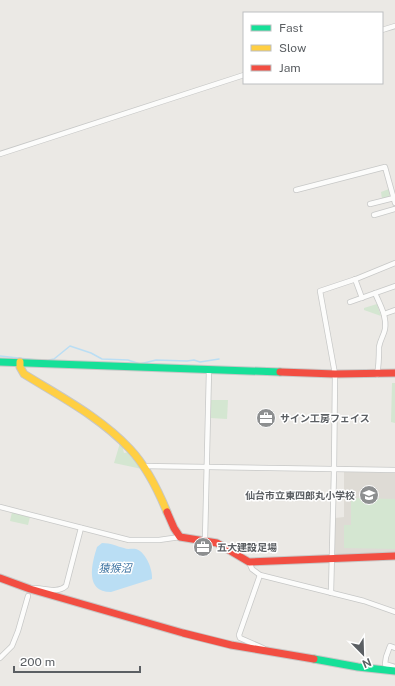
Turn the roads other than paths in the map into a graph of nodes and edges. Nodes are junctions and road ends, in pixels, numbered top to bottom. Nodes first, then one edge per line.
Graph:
1 (395, 26) edge
2 (383, 30) edge
3 (243, 75) edge
4 (0, 154) edge
5 (296, 190) dead end
6 (394, 200) edge
7 (370, 204) dead end
8 (395, 209) edge
9 (374, 215) dead end
10 (395, 263) edge
11 (355, 279) junction
12 (395, 286) edge
13 (375, 293) junction
14 (362, 298) junction
15 (350, 302) dead end
16 (395, 310) edge
17 (384, 314) junction
18 (0, 362) edge
19 (20, 362) junction
20 (209, 370) junction
21 (335, 374) junction
22 (377, 374) junction
23 (395, 374) edge
24 (143, 466) junction
25 (207, 467) junction
26 (334, 470) junction
27 (395, 470) edge
28 (0, 507) edge
29 (81, 528) junction
30 (180, 537) junction
31 (205, 540) junction
32 (395, 556) edge
33 (332, 559) junction
34 (249, 562) junction
35 (260, 575) junction
36 (0, 578) edge
37 (29, 592) junction
38 (331, 592) junction
39 (395, 612) edge
40 (395, 648) edge
41 (266, 651) junction
42 (0, 658) edge
43 (395, 667) edge
44 (395, 671) edge

1 - 2 street
3 - 4 street
5 - 6 street
6 - 7 street
8 - 9 street
10 - 11 street
11 - 14 street
11 - 21 street
12 - 13 street
13 - 14 street
13 - 17 street
14 - 15 street
16 - 17 street
17 - 22 street
18 - 19 street
19 - 20 street
19 - 24 street
20 - 21 street
20 - 25 street
21 - 22 street
21 - 26 street
22 - 23 street
24 - 25 street
24 - 30 street
25 - 26 street
25 - 31 street
26 - 27 street
26 - 33 street
28 - 29 street
29 - 30 street
29 - 37 street
30 - 31 street
31 - 34 street
32 - 33 street
33 - 34 street
33 - 38 street
34 - 35 street
35 - 38 street
35 - 41 street
36 - 37 street
37 - 41 street
37 - 42 street
38 - 39 street
40 - 43 street
41 - 44 street

